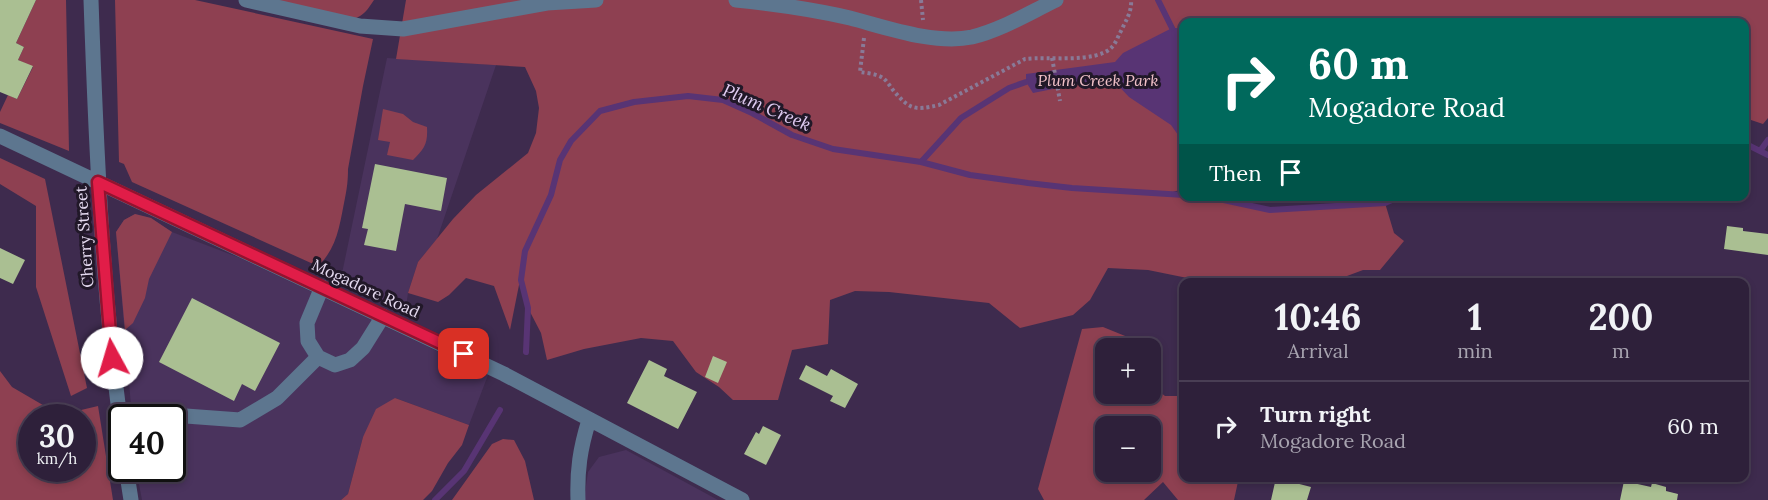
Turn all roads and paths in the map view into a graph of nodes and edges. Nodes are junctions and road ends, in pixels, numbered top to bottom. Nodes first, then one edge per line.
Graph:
1 (91, 0) edge
2 (246, 0) edge
3 (531, 0) edge
4 (596, 0) edge
5 (736, 0) edge
6 (1056, 0) edge
7 (1131, 0) edge
8 (547, 3) junction
9 (866, 22) junction
10 (1052, 58) junction
11 (1060, 101) dead end
12 (0, 136) edge
13 (98, 182) junction
14 (322, 287) junction
15 (383, 316) junction
16 (318, 357) junction
17 (117, 404) edge
18 (186, 416) edge
19 (589, 420) junction
20 (128, 482) edge
21 (131, 500) edge
22 (578, 500) edge
23 (742, 500) edge

1 - 13 street, Cherry Street
2 - 8 street
3 - 8 street
4 - 8 street
5 - 9 street
6 - 9 street
7 - 10 path
9 - 10 path
10 - 11 path
12 - 13 street, Mogadore Road
13 - 14 street, Mogadore Road
13 - 17 street, Cherry Street
14 - 15 street, Mogadore Road
14 - 16 street
15 - 16 street
15 - 19 street, Mogadore Road
16 - 18 street
19 - 22 street
19 - 23 street, Mogadore Road
20 - 21 street

